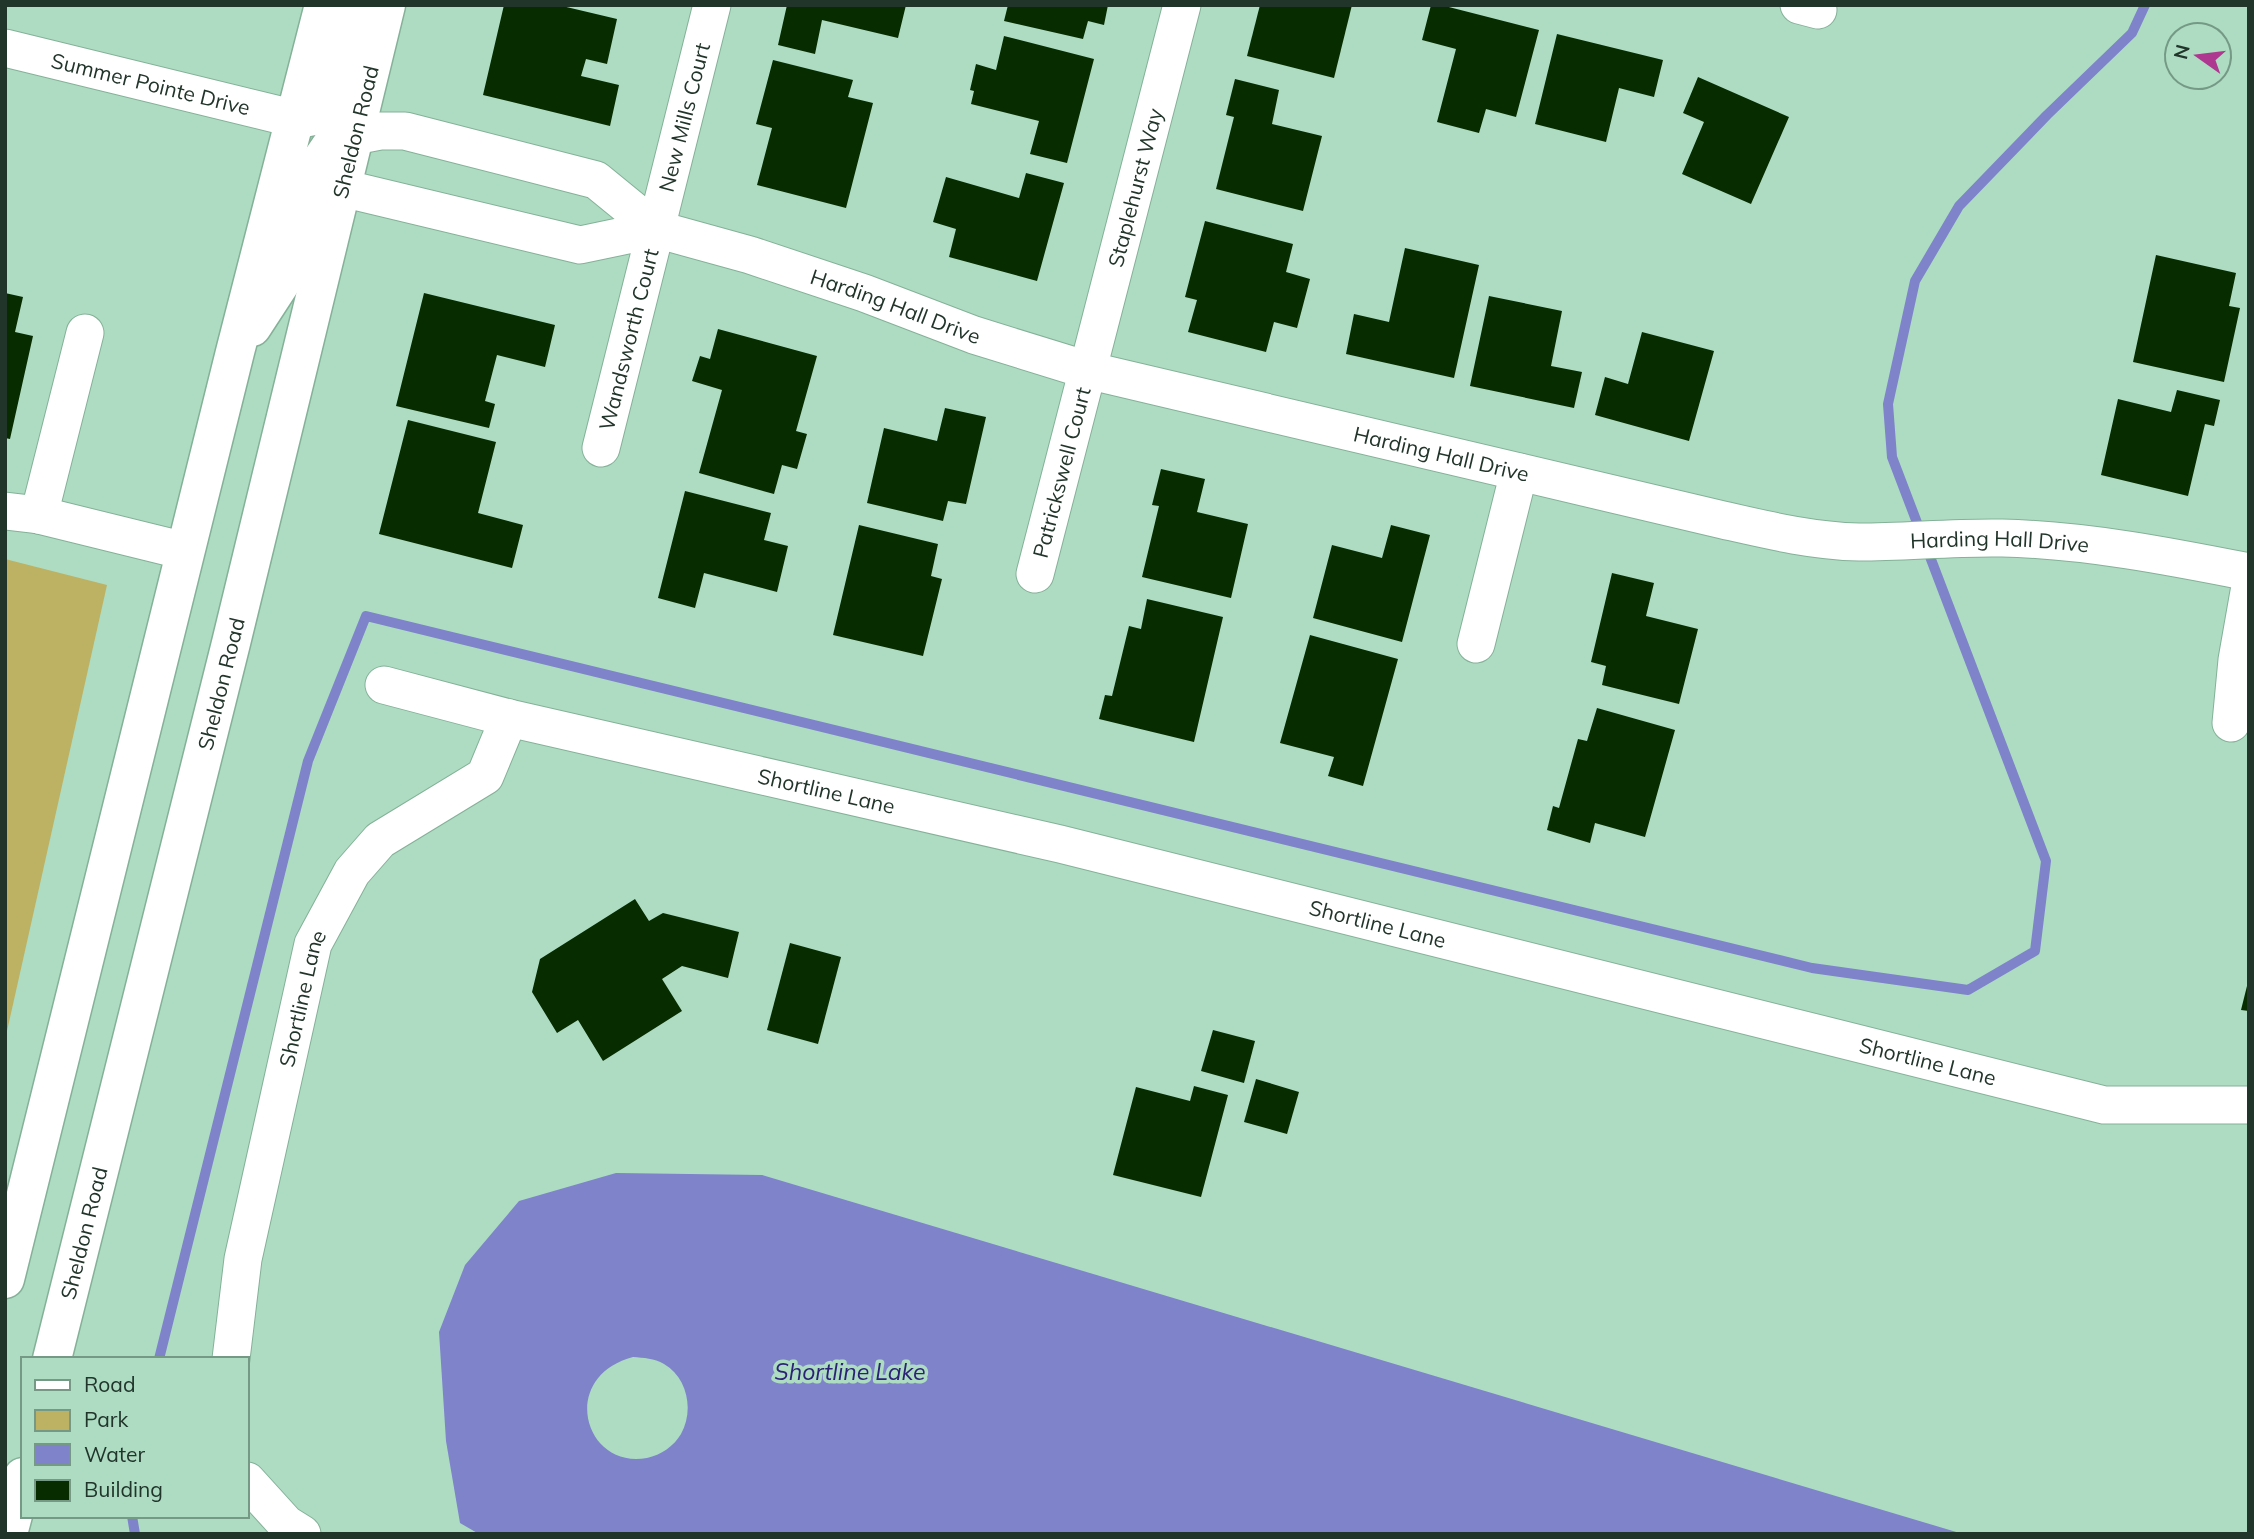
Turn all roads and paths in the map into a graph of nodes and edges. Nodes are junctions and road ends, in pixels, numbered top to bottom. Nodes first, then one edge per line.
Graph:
1 (324, 5) edge
2 (360, 5) edge
3 (386, 5) edge
4 (712, 5) edge
5 (1182, 5) edge
6 (5, 48) edge
7 (296, 119) junction
8 (354, 136) junction
9 (342, 188) junction
10 (656, 229) junction
11 (85, 333) dead end
12 (234, 352) junction
13 (1087, 370) junction
14 (601, 448) dead end
15 (1519, 472) junction
16 (22, 513) edge
17 (185, 551) junction
18 (2249, 572) edge
19 (1034, 575) dead end
20 (2249, 592) edge
21 (1476, 644) dead end
22 (384, 685) dead end
23 (509, 718) junction
24 (2231, 723) dead end
25 (2249, 1105) edge
26 (5, 1279) edge
27 (52, 1357) edge
28 (231, 1357) edge
29 (248, 1482) edge
30 (21, 1485) edge
31 (9, 1534) edge
32 (302, 1534) edge

1 - 7 main road
2 - 7 main road
3 - 8 main road, Sheldon Road
4 - 10 street, New Mills Court
5 - 13 street, Staplehurst Way
6 - 7 street, Summer Pointe Drive
7 - 12 main road
8 - 9 main road, Sheldon Road
8 - 10 street, Harding Hall Drive
8 - 12 main road
9 - 10 street, Harding Hall Drive
9 - 27 main road, Sheldon Road
10 - 13 street, Harding Hall Drive
10 - 14 street, Wandsworth Court
11 - 16 street
12 - 17 main road
13 - 15 street, Harding Hall Drive
13 - 19 street, Patrickswell Court
15 - 18 street, Harding Hall Drive
15 - 21 street
16 - 17 street
17 - 26 main road
20 - 24 street
22 - 23 street, Shortline Lane
23 - 25 street, Shortline Lane
23 - 28 street, Shortline Lane
29 - 32 street
30 - 31 main road

